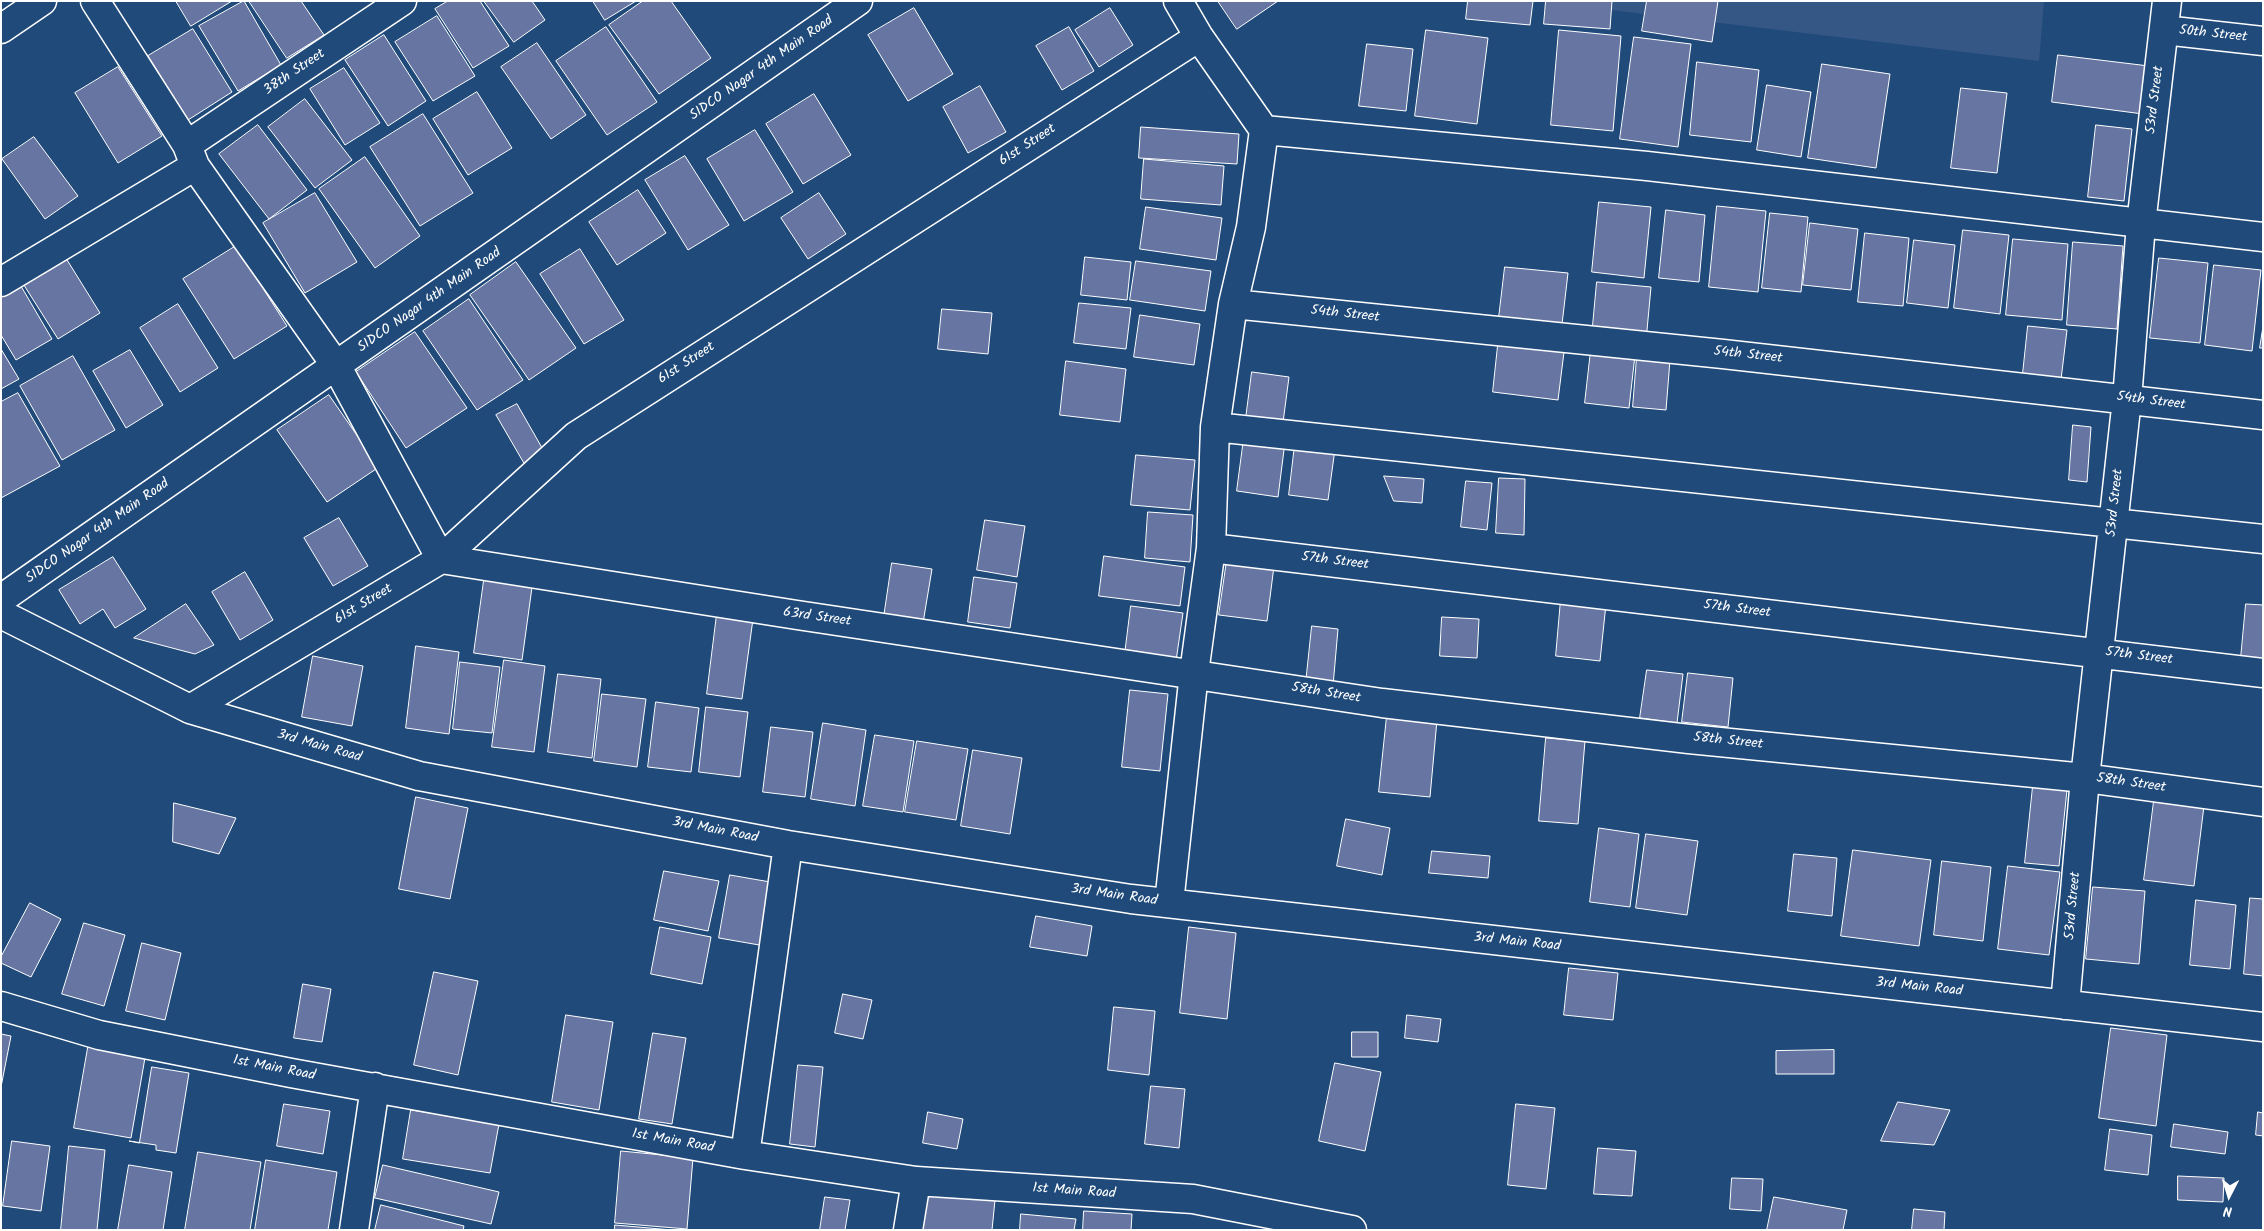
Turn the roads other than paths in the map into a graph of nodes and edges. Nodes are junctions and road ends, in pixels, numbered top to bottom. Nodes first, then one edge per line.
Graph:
1 (42, 1) edge
2 (95, 1) edge
3 (402, 1) edge
4 (858, 1) edge
5 (1178, 1) edge
6 (2167, 1) edge
7 (1, 29) edge
8 (2164, 30) junction
9 (1198, 37) junction
10 (2263, 41) edge
11 (1264, 130) junction
12 (191, 156) junction
13 (2141, 224) junction
14 (2263, 237) edge
15 (1, 282) edge
16 (1233, 304) junction
17 (337, 367) junction
18 (2127, 399) junction
19 (2263, 415) edge
20 (1216, 427) junction
21 (2114, 524) junction
22 (2263, 539) edge
23 (1211, 548) junction
24 (441, 559) junction
25 (1, 599) edge
26 (1, 614) edge
27 (2100, 652) junction
28 (1194, 673) junction
29 (2263, 673) edge
30 (190, 709) junction
31 (2085, 778) junction
32 (2263, 802) edge
33 (788, 844) junction
34 (1169, 903) junction
35 (2065, 1005) junction
36 (1, 1006) edge
37 (2263, 1027) edge
38 (375, 1087) junction
39 (745, 1155) junction
40 (916, 1182) junction
41 (354, 1230) edge
42 (908, 1230) edge
43 (1352, 1230) edge

1 - 7 street
2 - 12 street
3 - 12 street, 38th Street
4 - 17 street, SIDCO Nagar 4th Main Road
5 - 9 street
6 - 8 street, 53rd Street
8 - 10 street, 50th Street
8 - 13 street, 53rd Street
9 - 11 street
9 - 24 street, 61st Street
11 - 13 street
11 - 16 street
12 - 15 street, 38th Street
12 - 17 street
13 - 14 street
13 - 18 street, 53rd Street
16 - 18 street, 54th Street
16 - 20 street
17 - 24 street
17 - 25 street, SIDCO Nagar 4th Main Road
18 - 19 street, 54th Street
18 - 21 street, 53rd Street
20 - 21 street
20 - 23 street
21 - 22 street
21 - 27 street, 53rd Street
23 - 27 street, 57th Street
23 - 28 street
24 - 28 street, 63rd Street
24 - 30 street, 61st Street
26 - 30 street, 3rd Main Road
27 - 29 street, 57th Street
27 - 31 street, 53rd Street
28 - 31 street, 58th Street
28 - 34 street
30 - 33 street, 3rd Main Road
31 - 32 street, 58th Street
31 - 35 street, 53rd Street
33 - 34 street, 3rd Main Road
33 - 39 street
34 - 35 street, 3rd Main Road
35 - 37 street, 3rd Main Road
36 - 38 street, 1st Main Road
38 - 39 street, 1st Main Road
38 - 41 street
39 - 40 street, 1st Main Road
40 - 42 street
40 - 43 street, 1st Main Road

